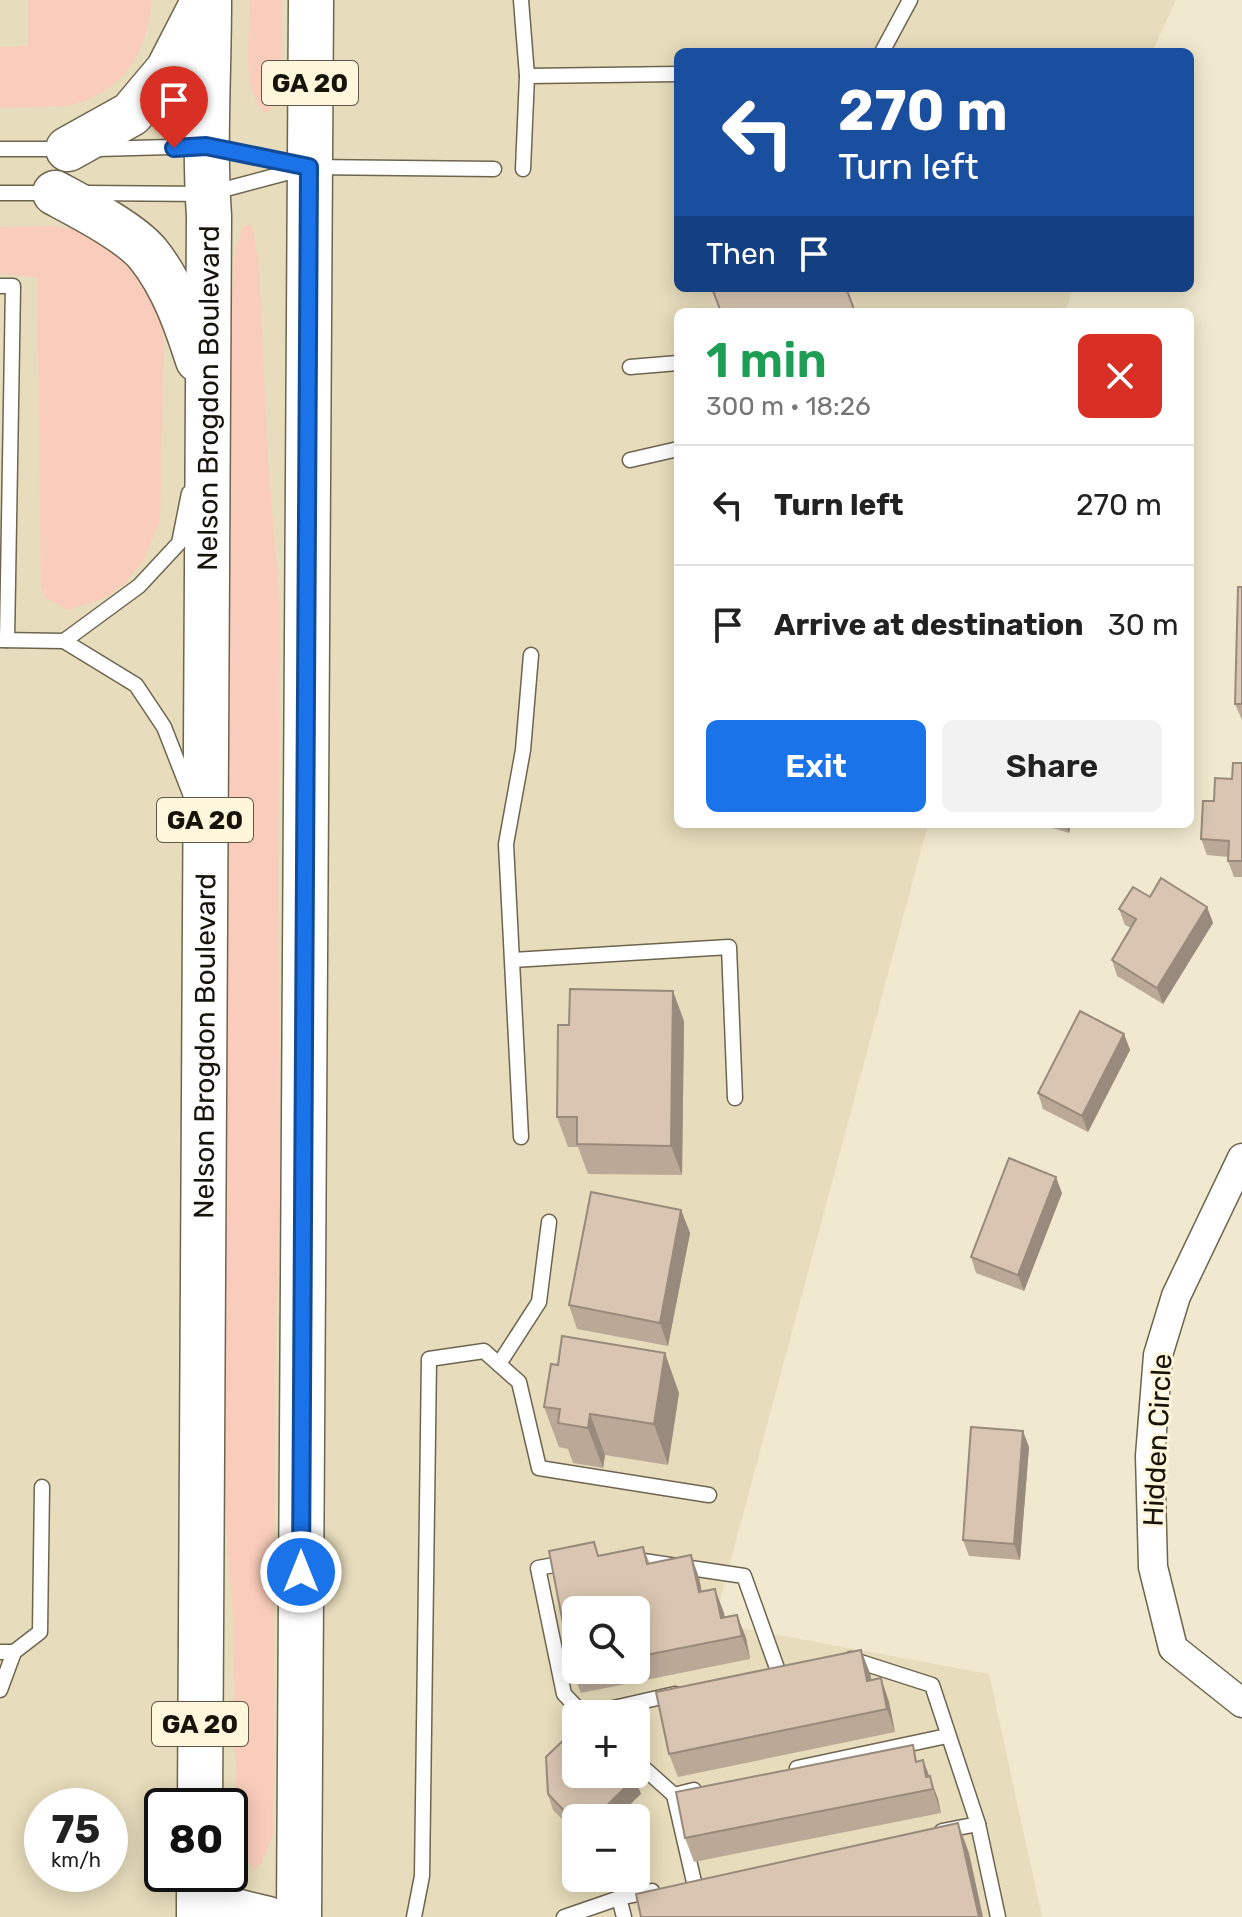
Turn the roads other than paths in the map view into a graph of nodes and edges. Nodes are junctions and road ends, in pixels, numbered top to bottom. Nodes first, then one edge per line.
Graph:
1 (207, 0) edge
2 (311, 0) edge
3 (521, 0) edge
4 (910, 0) edge
5 (884, 48) edge
6 (674, 74) edge
7 (527, 76) junction
8 (206, 146) junction
9 (0, 149) edge
10 (68, 149) junction
11 (309, 167) junction
12 (494, 169) dead end
13 (523, 169) dead end
14 (0, 193) edge
15 (55, 193) junction
16 (207, 194) junction
17 (0, 286) edge
18 (674, 363) edge
19 (630, 367) dead end
20 (208, 392) junction
21 (674, 450) edge
22 (630, 460) dead end
23 (4, 530) edge
24 (3, 640) edge
25 (64, 641) junction
26 (531, 655) dead end
27 (205, 834) junction
28 (513, 960) junction
29 (735, 1098) dead end
30 (521, 1137) dead end
31 (1242, 1158) edge
32 (549, 1222) dead end
33 (499, 1364) junction
34 (42, 1487) dead end
35 (709, 1495) dead end
36 (620, 1557) edge
37 (578, 1560) edge
38 (7, 1652) edge
39 (830, 1659) edge
40 (777, 1671) edge
41 (0, 1690) edge
42 (690, 1691) edge
43 (570, 1700) edge
44 (649, 1700) edge
45 (1242, 1703) edge
46 (947, 1736) junction
47 (780, 1772) edge
48 (650, 1774) edge
49 (200, 1788) edge
50 (705, 1788) edge
51 (674, 1795) junction
52 (978, 1824) junction
53 (933, 1833) edge
54 (199, 1897) edge
55 (619, 1898) junction
56 (268, 1917) edge
57 (299, 1917) edge
58 (414, 1917) edge
59 (564, 1917) edge
60 (624, 1917) edge
61 (998, 1917) edge

1 - 8 highway, Nelson Brogdon Boulevard / GA 20
1 - 10 highway
2 - 11 highway, GA 20
3 - 7 lane
4 - 5 lane
6 - 7 lane
7 - 13 lane
8 - 10 lane
8 - 11 lane
8 - 16 highway, Nelson Brogdon Boulevard / GA 20
9 - 10 lane
11 - 12 lane
11 - 16 lane
11 - 57 highway, GA 20
14 - 15 lane
15 - 16 lane
15 - 20 highway
16 - 20 highway, Nelson Brogdon Boulevard / GA 20
17 - 23 lane
18 - 19 lane
20 - 25 lane
20 - 27 highway, Nelson Brogdon Boulevard / GA 20
21 - 22 lane
23 - 24 lane
24 - 25 lane
25 - 27 lane
26 - 28 lane
27 - 49 highway, Nelson Brogdon Boulevard / GA 20
28 - 29 lane
28 - 30 lane
31 - 45 street, Hidden Circle
32 - 33 lane
33 - 35 lane
33 - 58 lane
34 - 38 lane
36 - 40 lane
37 - 43 lane
38 - 41 lane
39 - 46 lane
42 - 44 lane
46 - 47 lane
46 - 52 lane
48 - 51 lane
50 - 51 lane
51 - 55 lane
52 - 53 lane
52 - 61 lane
54 - 56 street
55 - 59 lane
55 - 60 lane

